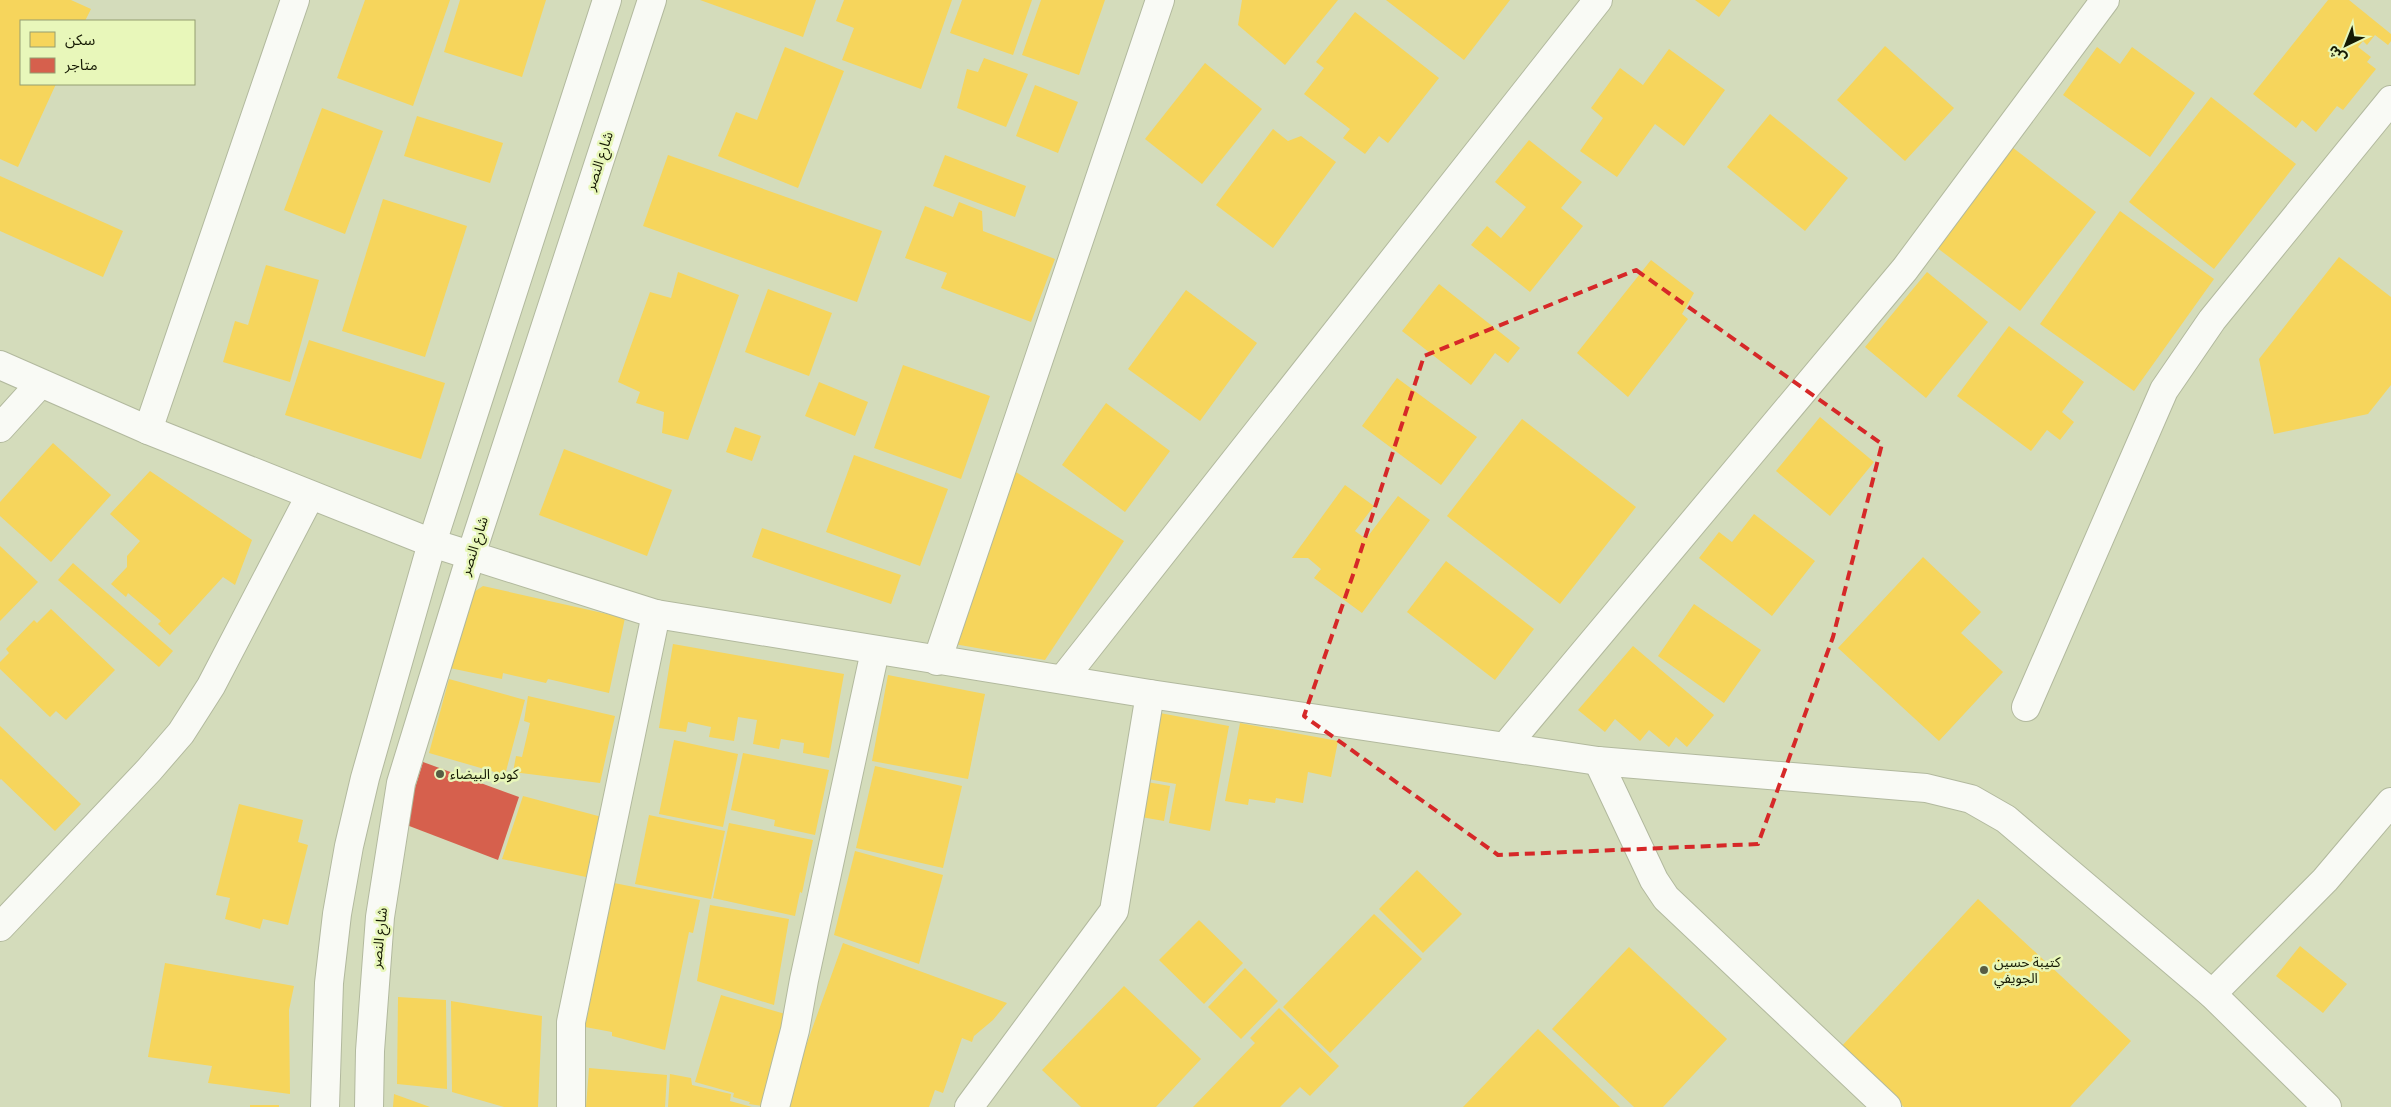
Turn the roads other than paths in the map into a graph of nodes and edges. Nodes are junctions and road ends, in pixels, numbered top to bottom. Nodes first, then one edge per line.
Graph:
1 (294, 0) edge
2 (607, 0) edge
3 (652, 0) edge
4 (1160, 0) edge
5 (1598, 0) edge
6 (2105, 0) edge
7 (2391, 100) edge
8 (0, 365) edge
9 (40, 384) junction
10 (0, 428) edge
11 (148, 430) junction
12 (310, 496) junction
13 (432, 543) junction
14 (471, 555) junction
15 (656, 614) junction
16 (876, 650) junction
17 (937, 660) junction
18 (1063, 679) junction
19 (1150, 694) junction
20 (2026, 707) dead end
21 (1505, 748) junction
22 (1598, 761) junction
23 (2391, 802) edge
24 (0, 927) edge
25 (2212, 994) junction
26 (325, 1107) edge
27 (369, 1107) edge
28 (571, 1107) edge
29 (775, 1107) edge
30 (969, 1107) edge
31 (1887, 1107) edge
32 (2327, 1107) edge

1 - 11 street
2 - 13 street
3 - 14 street, شارع النصر
4 - 17 street
5 - 18 street
6 - 21 street
7 - 20 street
8 - 9 street
9 - 10 street
9 - 11 street
11 - 12 street
12 - 13 street
12 - 24 street
13 - 14 street
13 - 26 street
14 - 15 street
14 - 27 street, شارع النصر
15 - 16 street
15 - 28 street
16 - 17 street
16 - 29 street
17 - 18 street
18 - 19 street
19 - 21 street
19 - 30 street
21 - 22 street
22 - 25 street
22 - 31 street
23 - 25 street
25 - 32 street

